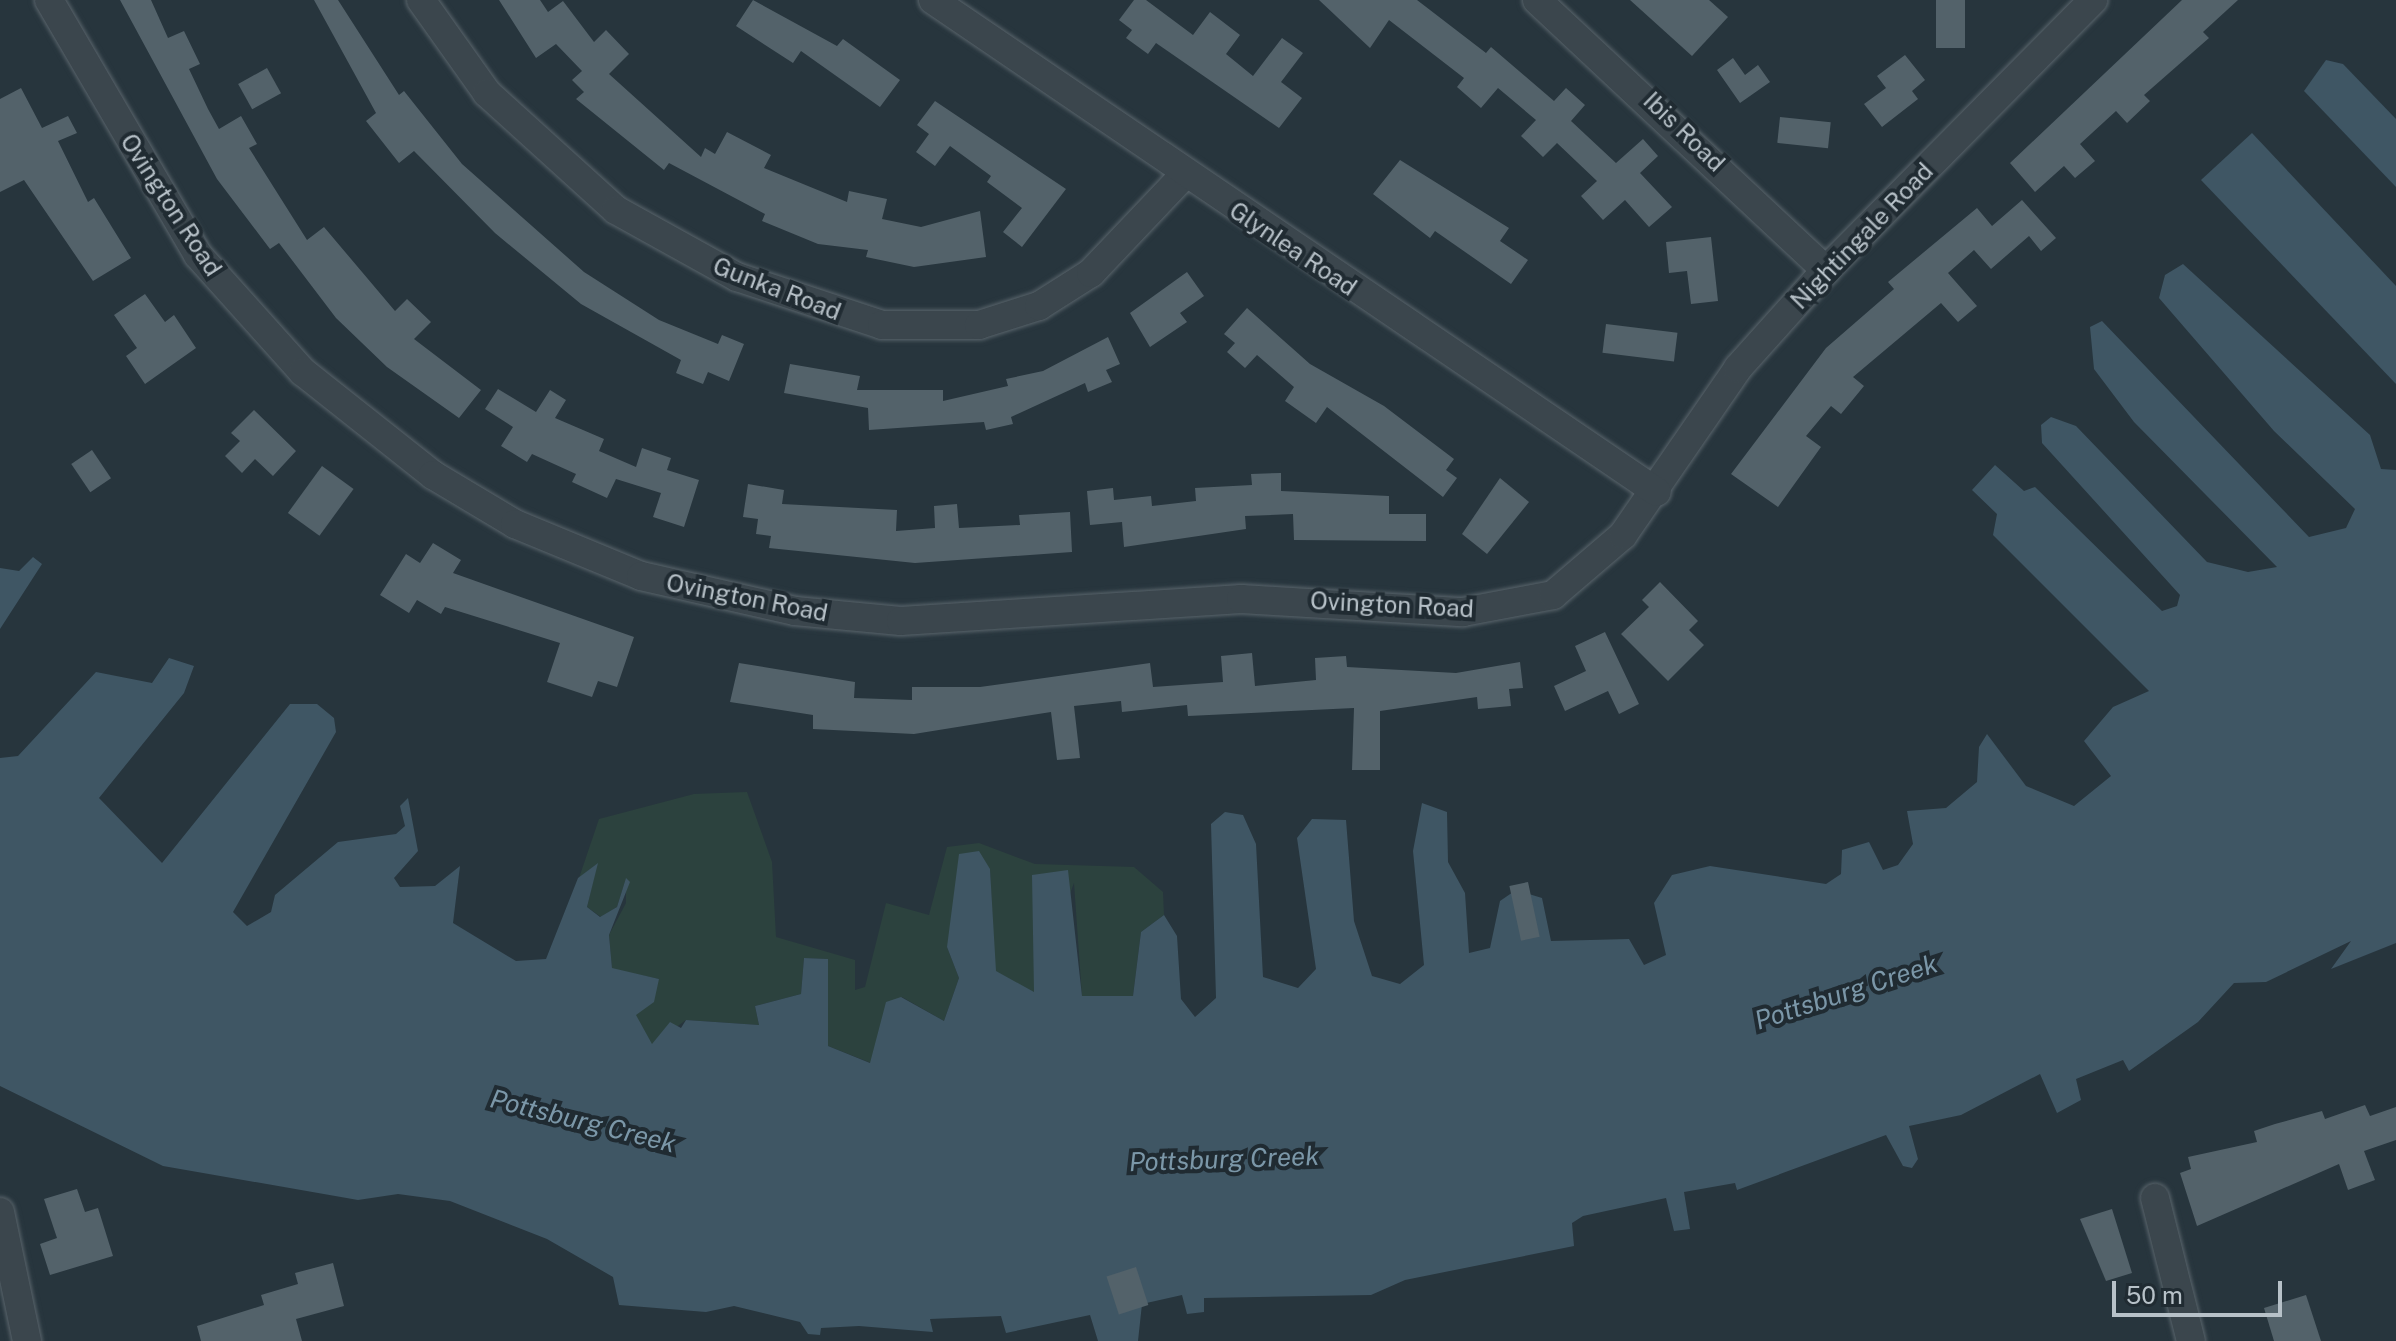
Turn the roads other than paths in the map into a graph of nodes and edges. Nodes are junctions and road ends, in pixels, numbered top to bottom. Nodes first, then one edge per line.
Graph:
1 (49, 0) edge
2 (421, 0) edge
3 (933, 0) edge
4 (1537, 0) edge
5 (2075, 6) edge
6 (1184, 175) junction
7 (1826, 270) junction
8 (1657, 492) junction
9 (2155, 1198) dead end
10 (0, 1212) edge
11 (27, 1341) edge
12 (2191, 1341) edge

1 - 8 street, Ovington Road
2 - 6 street, Gunka Road
3 - 6 street, Glynlea Road
4 - 7 street, Ibis Road
5 - 7 street, Nightingale Road
6 - 8 street, Glynlea Road
7 - 8 street, Nightingale Road
9 - 12 street
10 - 11 street

